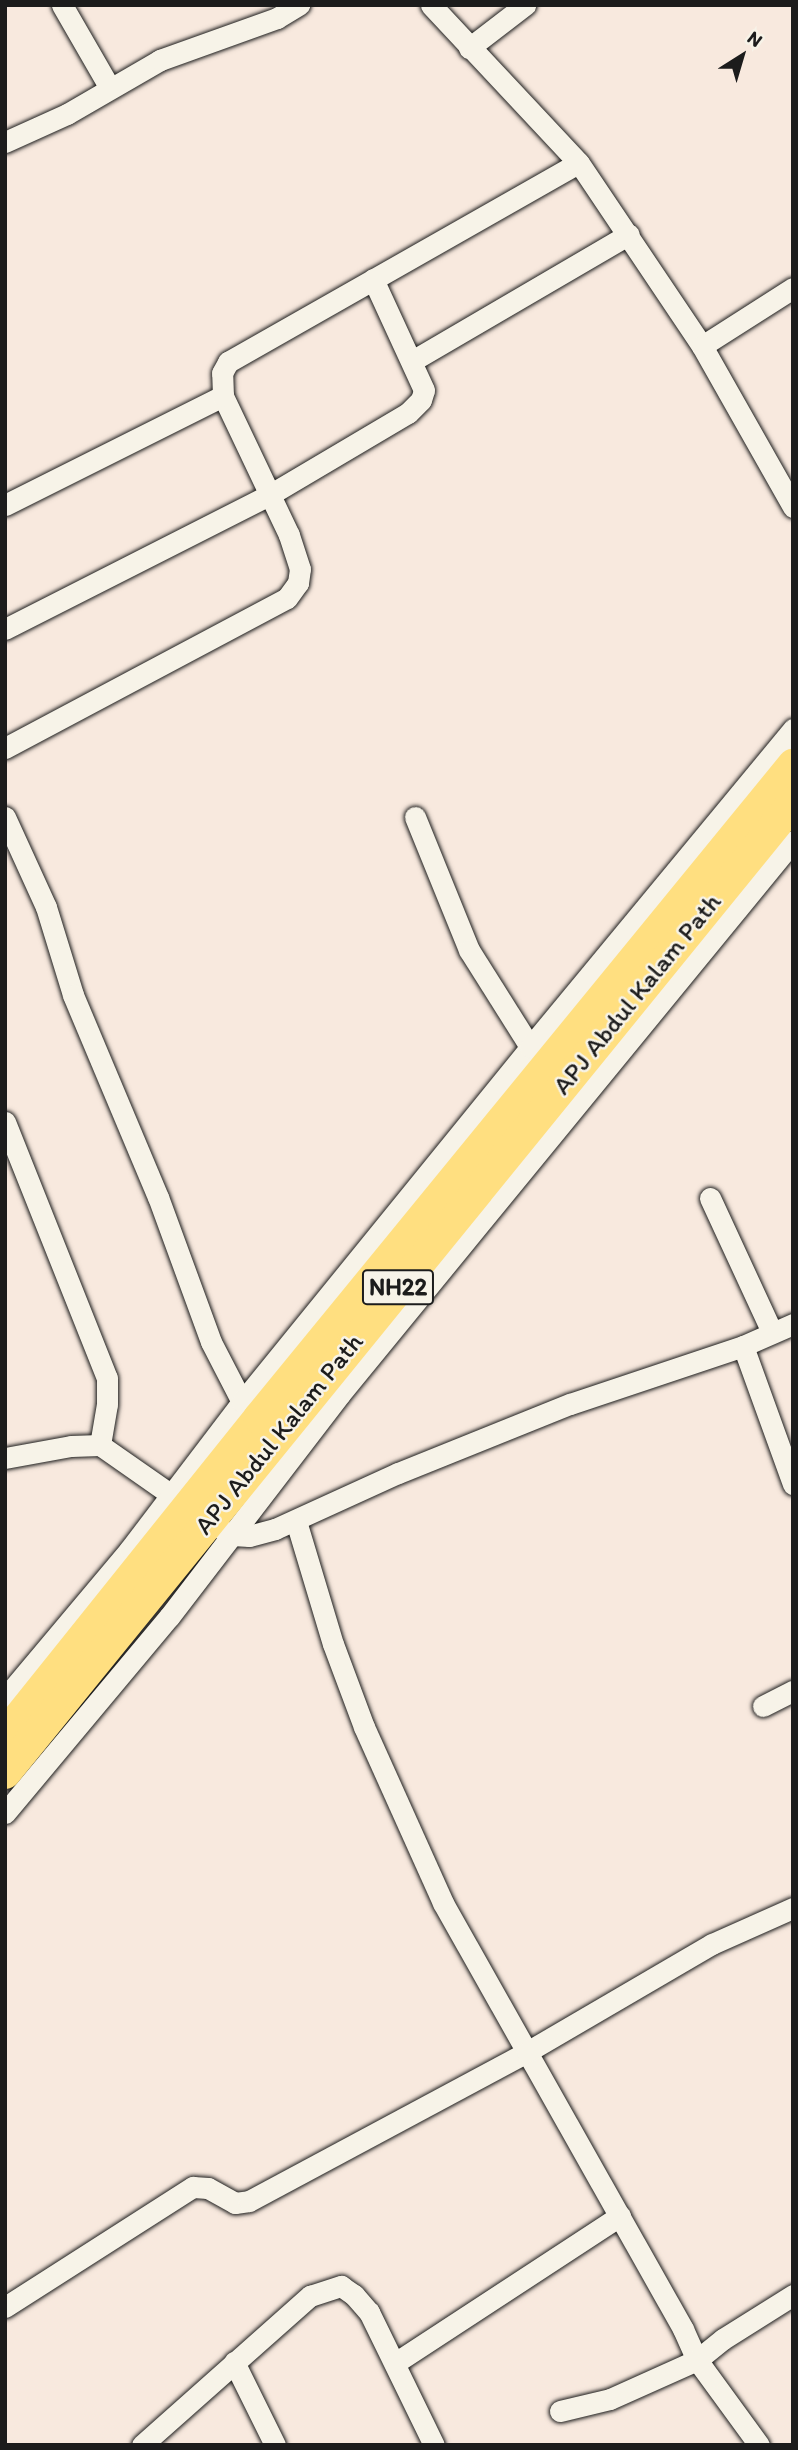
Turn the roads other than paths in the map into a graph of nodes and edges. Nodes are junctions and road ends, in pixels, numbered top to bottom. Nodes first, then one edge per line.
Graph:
1 (62, 5) edge
2 (299, 5) edge
3 (431, 5) edge
4 (525, 5) edge
5 (470, 48) junction
6 (110, 88) junction
7 (5, 142) edge
8 (579, 163) junction
9 (629, 234) junction
10 (373, 279) junction
11 (793, 288) edge
12 (702, 346) junction
13 (412, 361) junction
14 (223, 396) junction
15 (271, 494) junction
16 (5, 505) edge
17 (793, 507) edge
18 (5, 629) edge
19 (793, 729) edge
20 (5, 748) edge
21 (793, 765) edge
22 (793, 803) edge
23 (5, 817) edge
24 (415, 817) dead end
25 (793, 841) edge
26 (530, 1047) junction
27 (5, 1122) edge
28 (710, 1198) dead end
29 (793, 1324) edge
30 (772, 1332) junction
31 (743, 1346) junction
32 (242, 1402) junction
33 (100, 1445) junction
34 (5, 1458) edge
35 (793, 1483) edge
36 (200, 1515) junction
37 (296, 1521) junction
38 (793, 1691) edge
39 (5, 1698) edge
40 (763, 1706) dead end
41 (5, 1735) edge
42 (5, 1773) edge
43 (5, 1813) edge
44 (793, 1909) edge
45 (527, 2052) junction
46 (620, 2216) junction
47 (793, 2295) edge
48 (5, 2306) edge
49 (697, 2360) junction
50 (234, 2362) junction
51 (395, 2363) junction
52 (560, 2411) dead end
53 (142, 2445) edge
54 (275, 2445) edge
55 (434, 2445) edge
56 (759, 2445) edge

1 - 6 street
2 - 6 street
3 - 5 street
4 - 5 street
5 - 8 street
6 - 7 street
8 - 9 street
8 - 10 street
9 - 12 street
9 - 13 street
10 - 13 street
10 - 14 street
11 - 12 street
12 - 17 street
13 - 15 street
14 - 15 street
14 - 16 street
15 - 18 street
15 - 20 street
19 - 26 street, NH22
21 - 36 highway, APJ Abdul Kalam Path / NH22
22 - 36 highway, APJ Abdul Kalam Path / NH22
23 - 32 street
24 - 26 street
25 - 36 street, NH22
26 - 32 street, NH22
27 - 33 street
28 - 30 street
29 - 30 street
30 - 31 street
31 - 35 street
31 - 37 street
32 - 36 street, NH22
33 - 34 street
33 - 36 street
36 - 37 street
36 - 39 street, NH22
36 - 41 highway, APJ Abdul Kalam Path / NH22
36 - 42 highway, APJ Abdul Kalam Path / NH22
36 - 43 street, NH22
37 - 45 street
38 - 40 street
44 - 45 street
45 - 46 street
45 - 48 street
46 - 49 street
46 - 51 street
47 - 49 street
49 - 52 street
49 - 56 street
50 - 51 street
50 - 53 street
50 - 54 street
51 - 55 street

